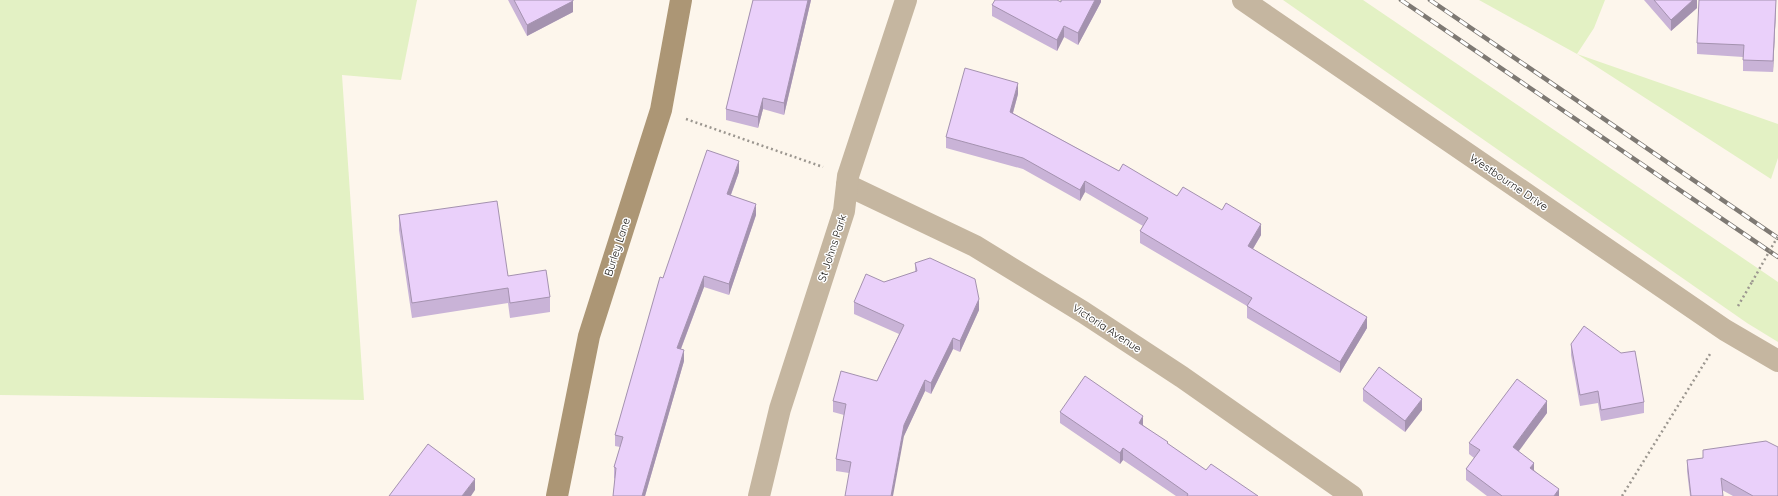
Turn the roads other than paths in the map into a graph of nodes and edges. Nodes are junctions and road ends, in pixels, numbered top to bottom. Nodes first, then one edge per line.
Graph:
1 (681, 0) edge
2 (906, 0) edge
3 (1243, 0) edge
4 (848, 181) junction
5 (1778, 361) edge
6 (557, 496) edge
7 (759, 496) edge
8 (1352, 496) edge

1 - 6 street, Burley Lane
2 - 4 street, St Johns Park
3 - 5 street, Westbourne Drive
4 - 7 street, St Johns Park
4 - 8 street, Victoria Avenue

